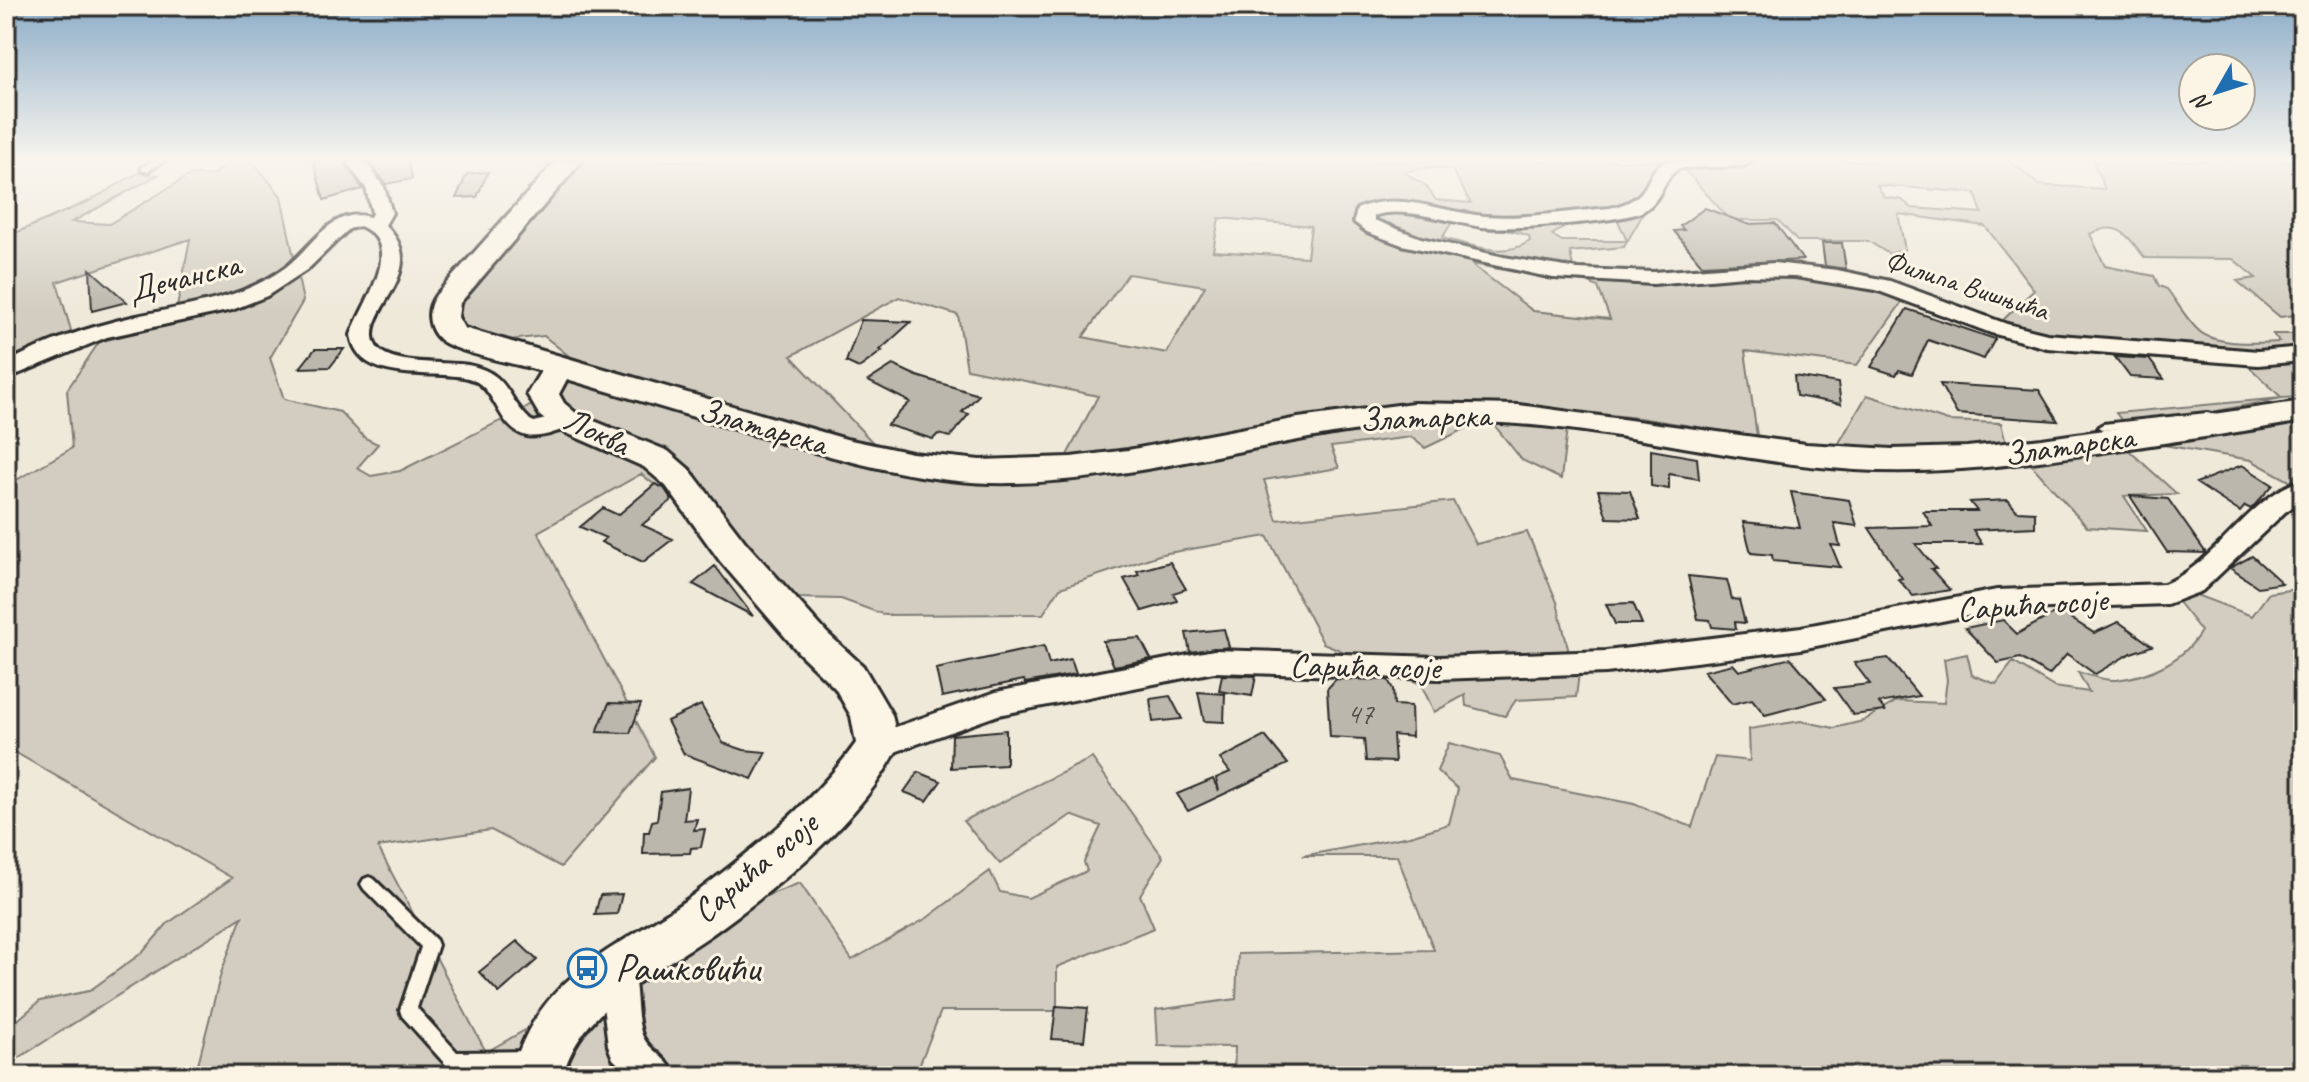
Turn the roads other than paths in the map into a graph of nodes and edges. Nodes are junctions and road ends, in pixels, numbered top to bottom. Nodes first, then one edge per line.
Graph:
1 (382, 211) edge
2 (525, 211) edge
3 (1367, 211) edge
4 (1426, 211) edge
5 (1622, 211) edge
6 (375, 225) junction
7 (2303, 354) edge
8 (558, 368) junction
9 (6, 372) edge
10 (2303, 411) edge
11 (2259, 419) junction
12 (566, 421) junction
13 (2103, 427) dead end
14 (2303, 488) edge
15 (878, 746) junction
16 (369, 884) dead end
17 (617, 972) junction
18 (538, 1067) edge
19 (657, 1076) edge

1 - 6 street
2 - 8 main road, Локва
3 - 7 street, Филипа Вишњића
4 - 5 street, Филипа Вишњића
6 - 9 street, Дечанска
6 - 12 street
8 - 11 main road, Златарска
8 - 12 main road, Локва
10 - 11 main road, Златарска
11 - 13 lane
12 - 15 main road, Локва
14 - 15 street, Сарића осоје
15 - 17 main road, Сарића осоје
16 - 18 lane
17 - 18 main road, Сарића осоје
17 - 19 street

